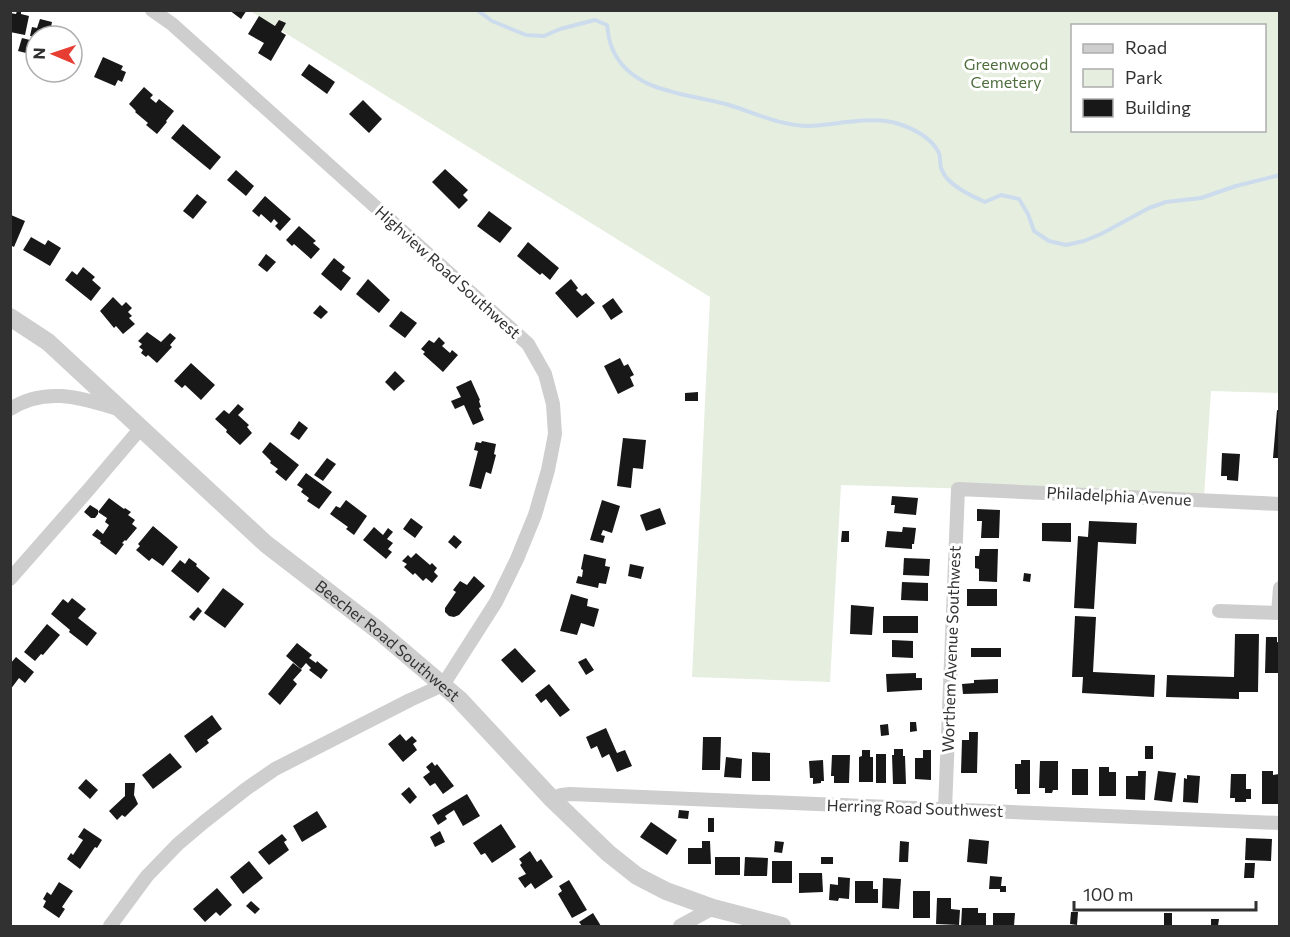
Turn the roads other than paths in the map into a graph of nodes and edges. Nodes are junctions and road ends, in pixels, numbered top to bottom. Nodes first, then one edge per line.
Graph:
1 (152, 10) edge
2 (10, 317) edge
3 (10, 409) edge
4 (120, 410) junction
5 (140, 429) junction
6 (958, 489) joint
7 (1280, 504) edge
8 (10, 579) edge
9 (1280, 588) edge
10 (1219, 611) dead end
11 (1279, 613) edge
12 (443, 685) junction
13 (552, 799) junction
14 (945, 809) junction
15 (1280, 824) edge
16 (713, 908) junction
17 (110, 927) edge
18 (680, 927) edge
19 (782, 927) edge

1 - 12 street, Highview Road Southwest
2 - 4 street, Beecher Road Southwest
3 - 4 street
4 - 5 street, Beecher Road Southwest
5 - 8 street
5 - 12 street, Beecher Road Southwest
6 - 7 street, Philadelphia Avenue
6 - 14 street, Worthem Avenue Southwest
9 - 11 street
10 - 11 street
12 - 13 street, Beecher Road Southwest
12 - 17 street
13 - 14 street, Herring Road Southwest
13 - 16 street, Beecher Road Southwest
14 - 15 street, Herring Road Southwest
16 - 18 street
16 - 19 street, Beecher Road Southwest

